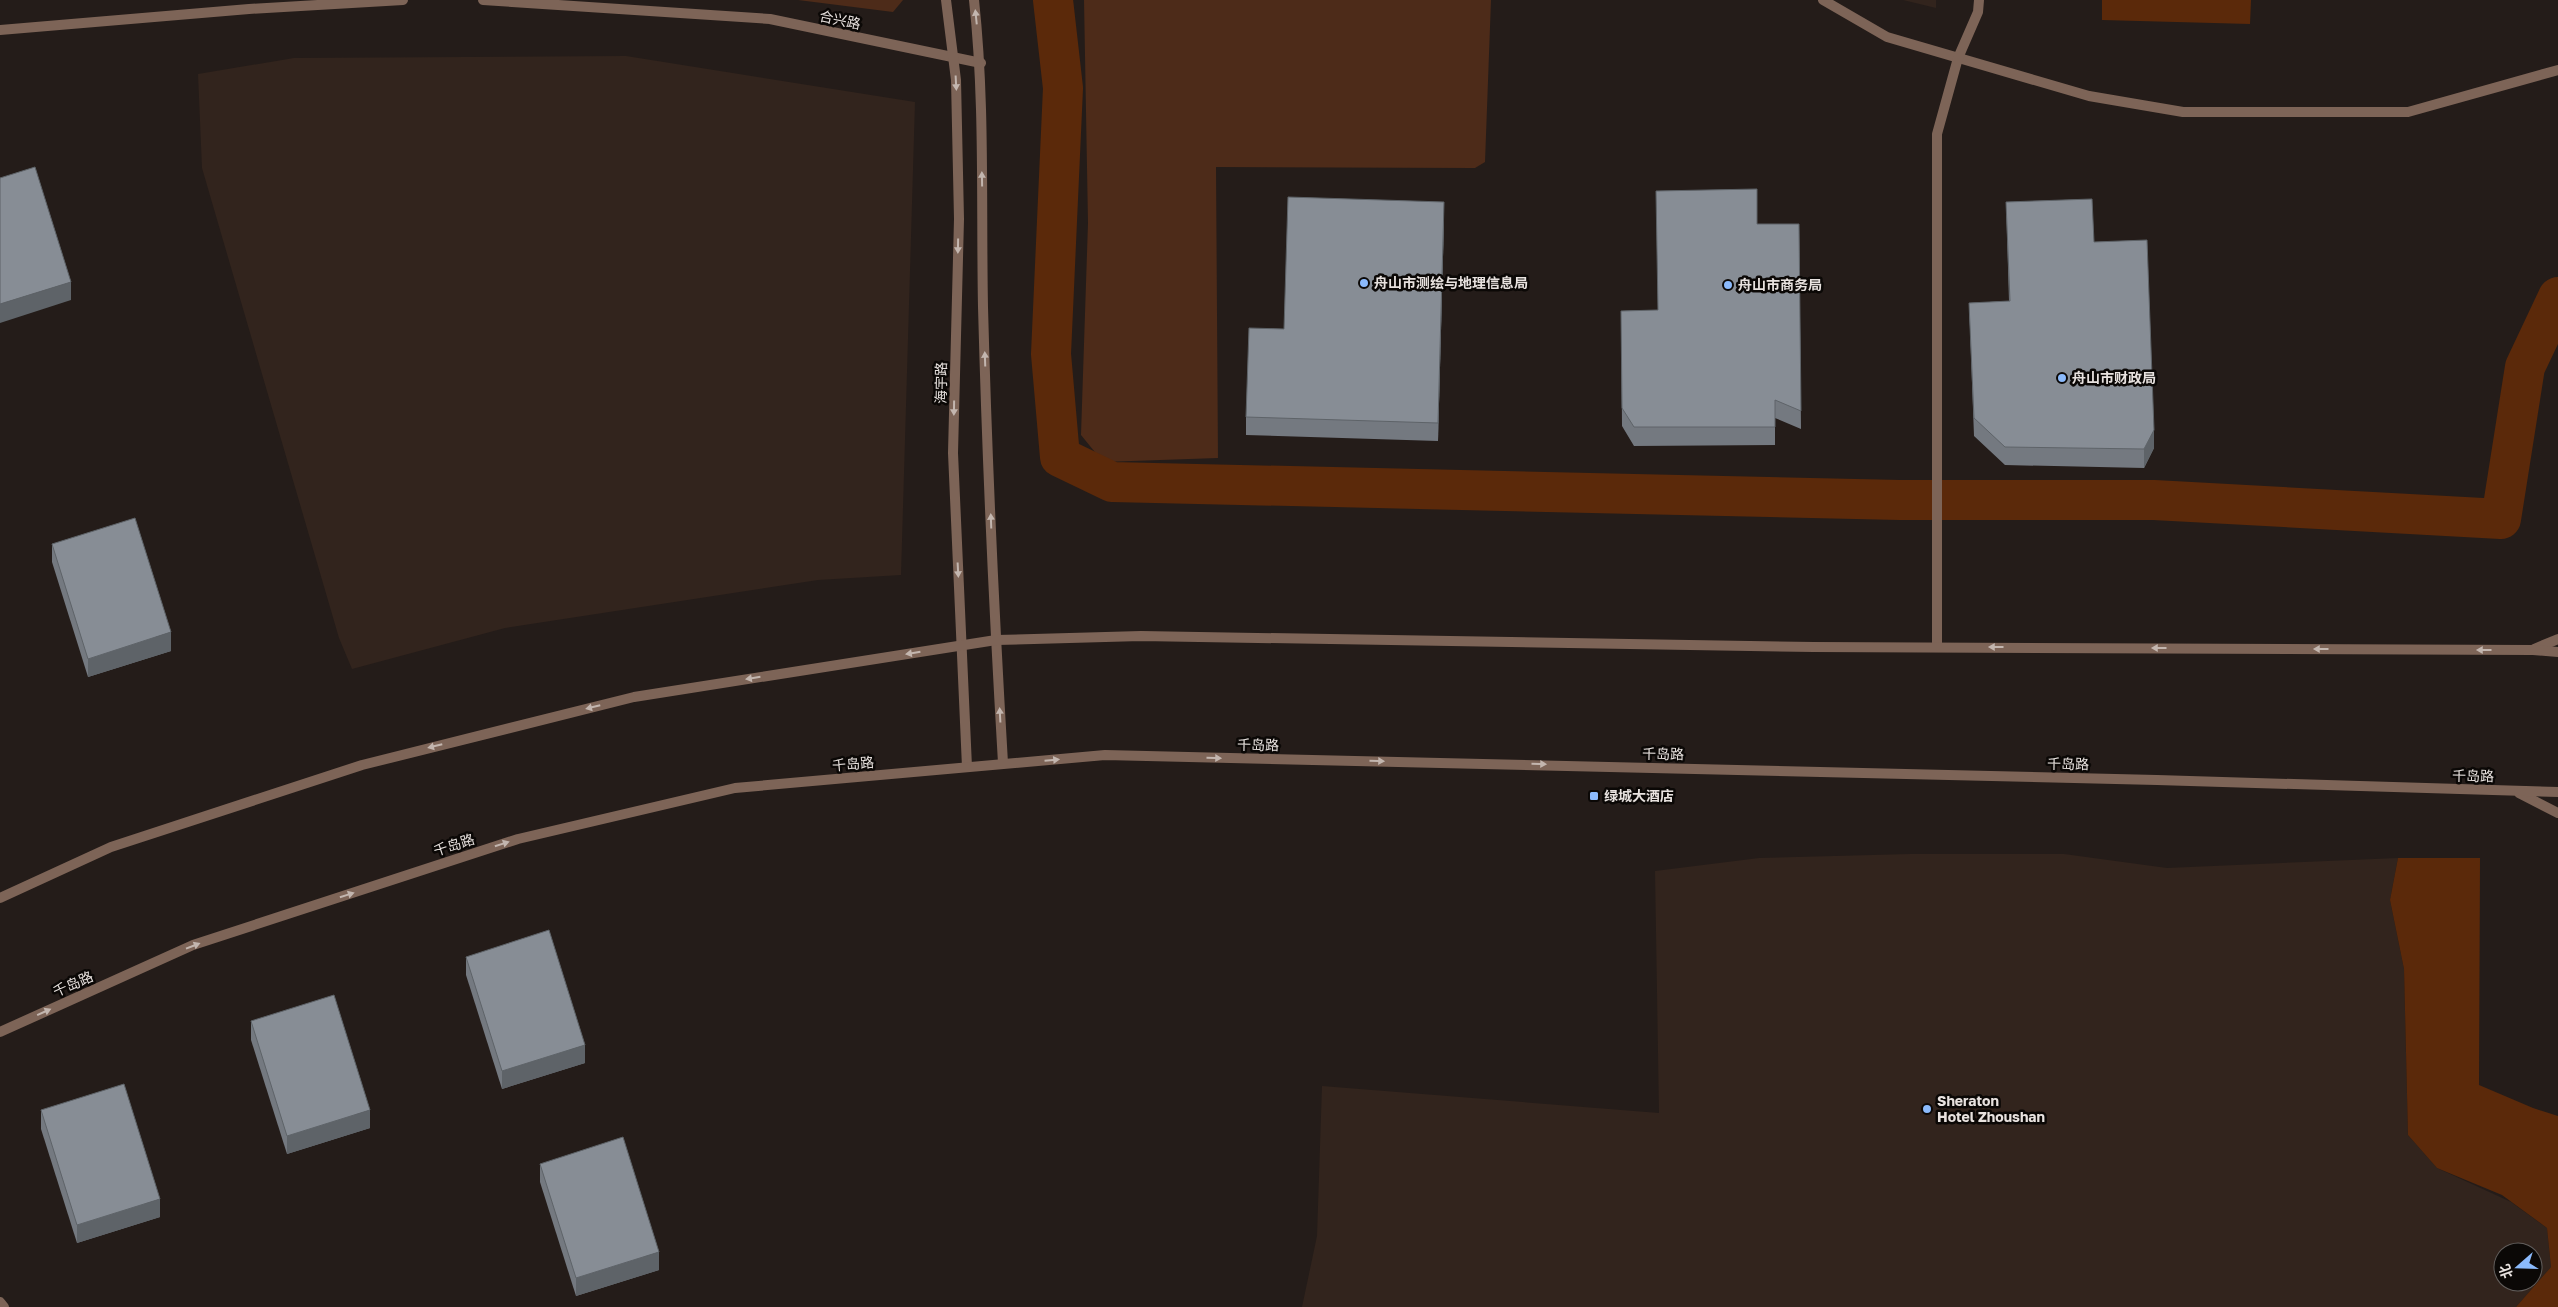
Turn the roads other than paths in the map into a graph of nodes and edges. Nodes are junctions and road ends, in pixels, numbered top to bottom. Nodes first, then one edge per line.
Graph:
1 (403, 0) edge
2 (483, 0) edge
3 (946, 0) edge
4 (974, 0) edge
5 (1823, 0) edge
6 (1979, 0) edge
7 (0, 30) edge
8 (953, 57) junction
9 (1958, 58) junction
10 (981, 63) junction
11 (2558, 70) edge
12 (2558, 639) edge
13 (996, 640) junction
14 (962, 645) junction
15 (1937, 647) junction
16 (2533, 650) junction
17 (2558, 652) edge
18 (1003, 763) junction
19 (967, 767) junction
20 (2516, 791) junction
21 (2558, 792) edge
22 (2558, 813) edge
23 (0, 898) edge
24 (0, 1032) edge
25 (0, 1302) edge
26 (4, 1307) edge

1 - 7 street
2 - 8 street, 合兴路
3 - 8 street, 海宇路
10 -> 4 street
5 - 9 street
6 - 9 street
8 - 10 street, 合兴路
8 -> 14 street, 海宇路
9 - 11 street
9 - 15 street
13 -> 10 street
12 - 16 street
13 - 14 street
13 - 15 street
18 -> 13 street
14 - 19 street, 海宇路
14 -> 23 street
16 -> 15 street
16 - 17 street
18 - 19 street, 千岛路
18 -> 20 street, 千岛路
24 -> 19 street, 千岛路
20 - 21 street, 千岛路
20 - 22 street
25 - 26 street

